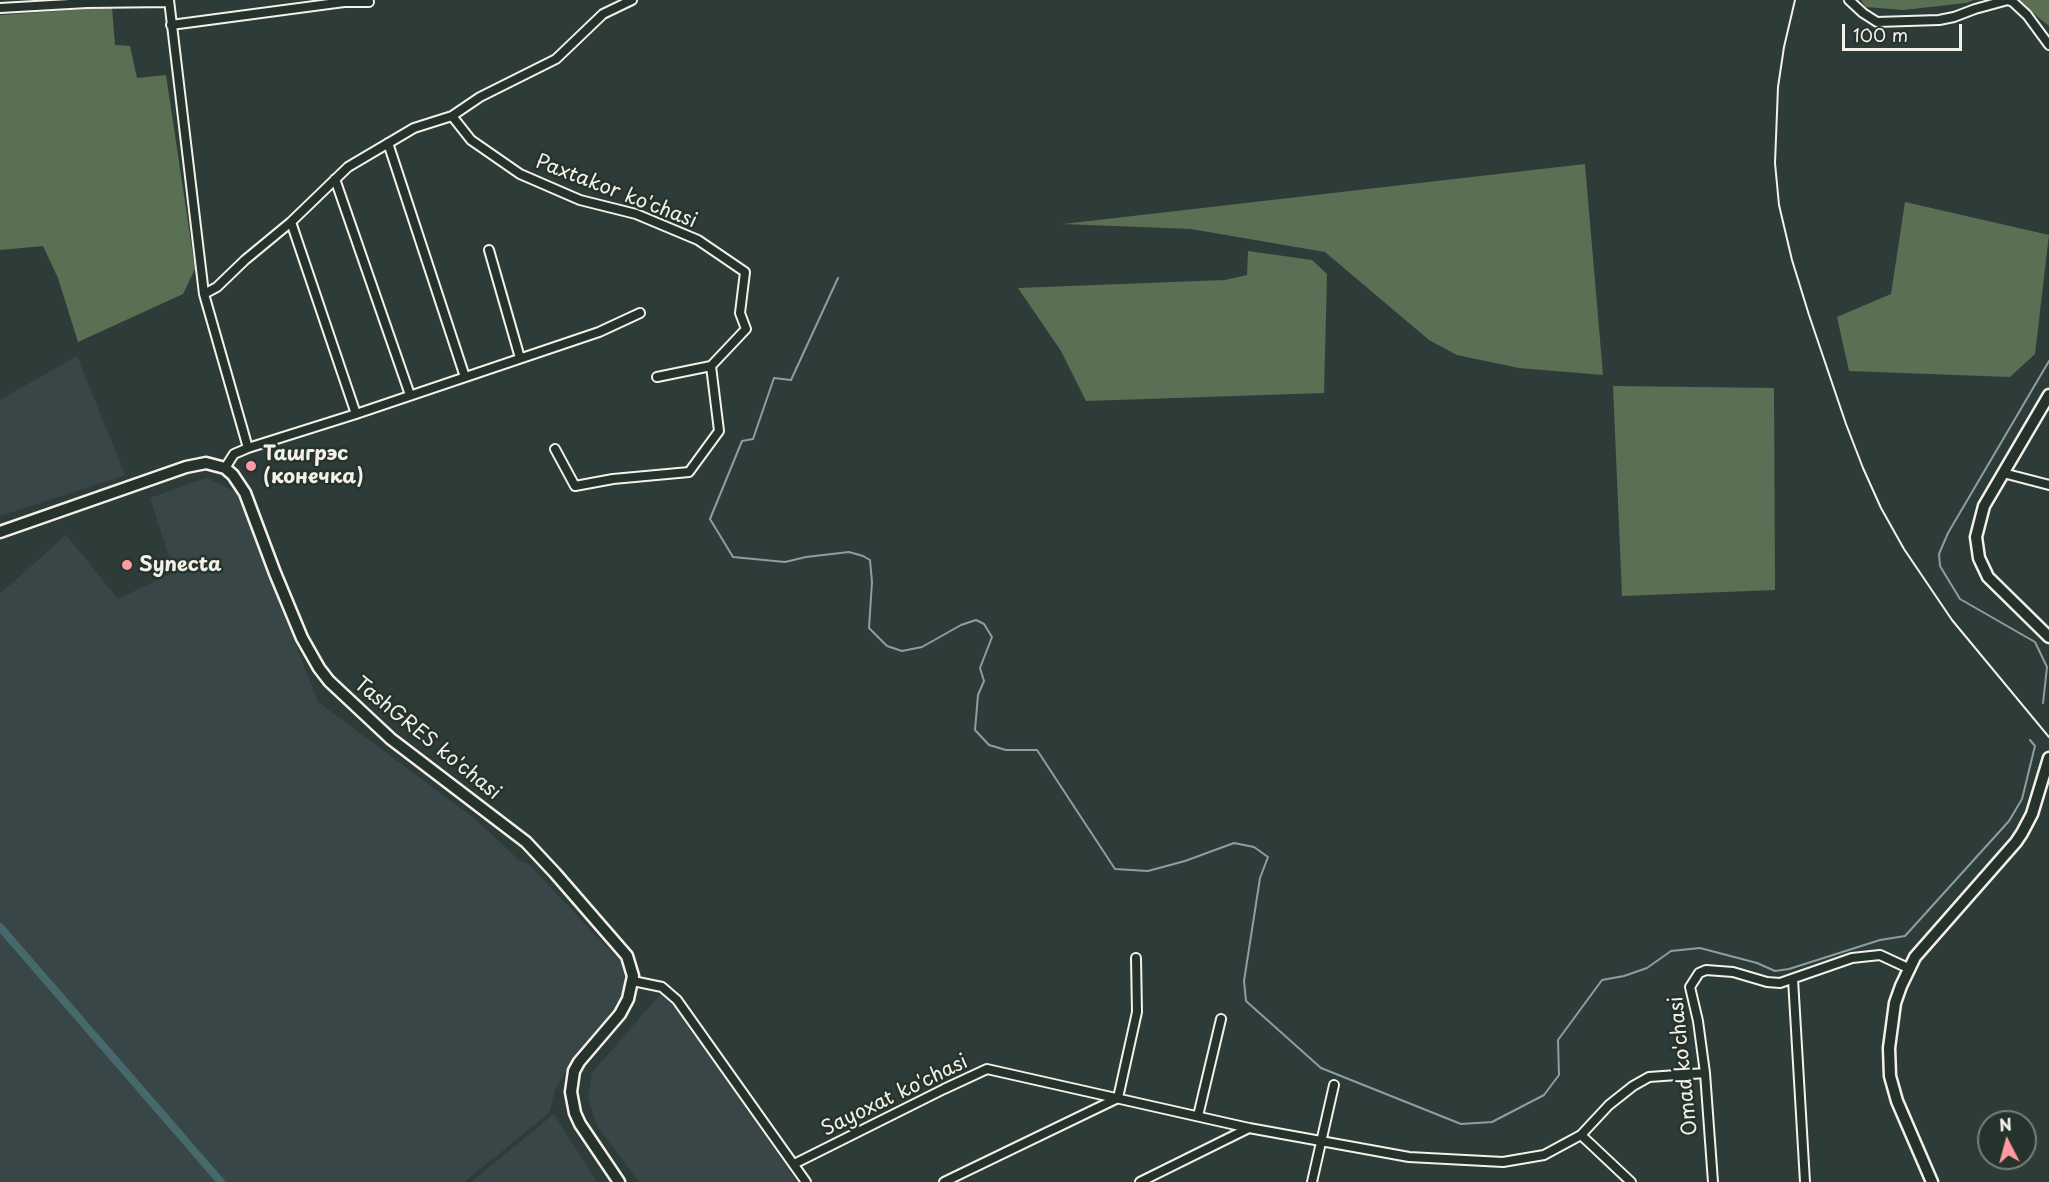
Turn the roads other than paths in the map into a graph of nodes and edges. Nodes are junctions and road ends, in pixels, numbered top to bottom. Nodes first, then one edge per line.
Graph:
1 (632, 0) edge
2 (1849, 0) edge
3 (169, 1) edge
4 (343, 1) edge
5 (86, 2) edge
6 (369, 2) dead end
7 (10, 4) edge
8 (0, 8) edge
9 (171, 25) junction
10 (2049, 45) edge
11 (452, 116) junction
12 (388, 143) junction
13 (335, 179) junction
14 (291, 222) junction
15 (489, 250) dead end
16 (204, 294) junction
17 (640, 313) dead end
18 (520, 358) junction
19 (711, 366) junction
20 (465, 377) junction
21 (657, 377) dead end
22 (410, 395) junction
23 (2049, 395) edge
24 (356, 414) junction
25 (248, 448) junction
26 (555, 449) dead end
27 (225, 468) junction
28 (2003, 473) junction
29 (2049, 485) edge
30 (0, 532) edge
31 (2049, 637) edge
32 (2049, 758) edge
33 (1136, 958) dead end
34 (1908, 968) junction
35 (1793, 979) junction
36 (633, 981) junction
37 (1221, 1019) dead end
38 (1705, 1073) junction
39 (1334, 1085) dead end
40 (1118, 1098) junction
41 (1198, 1116) junction
42 (1249, 1128) junction
43 (1581, 1135) junction
44 (1322, 1141) junction
45 (794, 1164) junction
46 (619, 1182) edge
47 (806, 1182) edge
48 (944, 1182) edge
49 (1140, 1182) edge
50 (1312, 1182) edge
51 (1631, 1182) edge
52 (1713, 1182) edge
53 (1805, 1182) edge
54 (1932, 1182) edge

1 - 11 street
2 - 10 street
3 - 5 street
3 - 9 street
4 - 6 street
4 - 9 street
5 - 7 street
7 - 8 street
9 - 16 street
11 - 12 street
11 - 19 street, Paxtakor ko'chasi
12 - 13 street
12 - 20 street
13 - 14 street
13 - 22 street
14 - 16 street
14 - 24 street
15 - 18 street
16 - 25 street
17 - 18 street
18 - 20 street
19 - 21 street
19 - 26 street
20 - 22 street
22 - 24 street
23 - 28 main road
24 - 25 street
25 - 27 street
27 - 30 main road
27 - 36 main road, TashGRES ko'chasi
28 - 29 street
28 - 31 main road
32 - 34 main road
33 - 40 street
34 - 35 street, Omad ko'chasi
34 - 54 main road
35 - 38 street, Omad ko'chasi
35 - 53 street
36 - 45 street
36 - 46 main road
37 - 41 street
38 - 43 street, Sayoxat ko'chasi
38 - 52 street, Omad ko'chasi
39 - 44 street
40 - 41 street, Sayoxat ko'chasi
40 - 45 street, Sayoxat ko'chasi
40 - 48 street
41 - 42 street, Sayoxat ko'chasi
42 - 44 street, Sayoxat ko'chasi
42 - 49 street
43 - 44 street, Sayoxat ko'chasi
43 - 51 street
44 - 50 street
45 - 47 street

